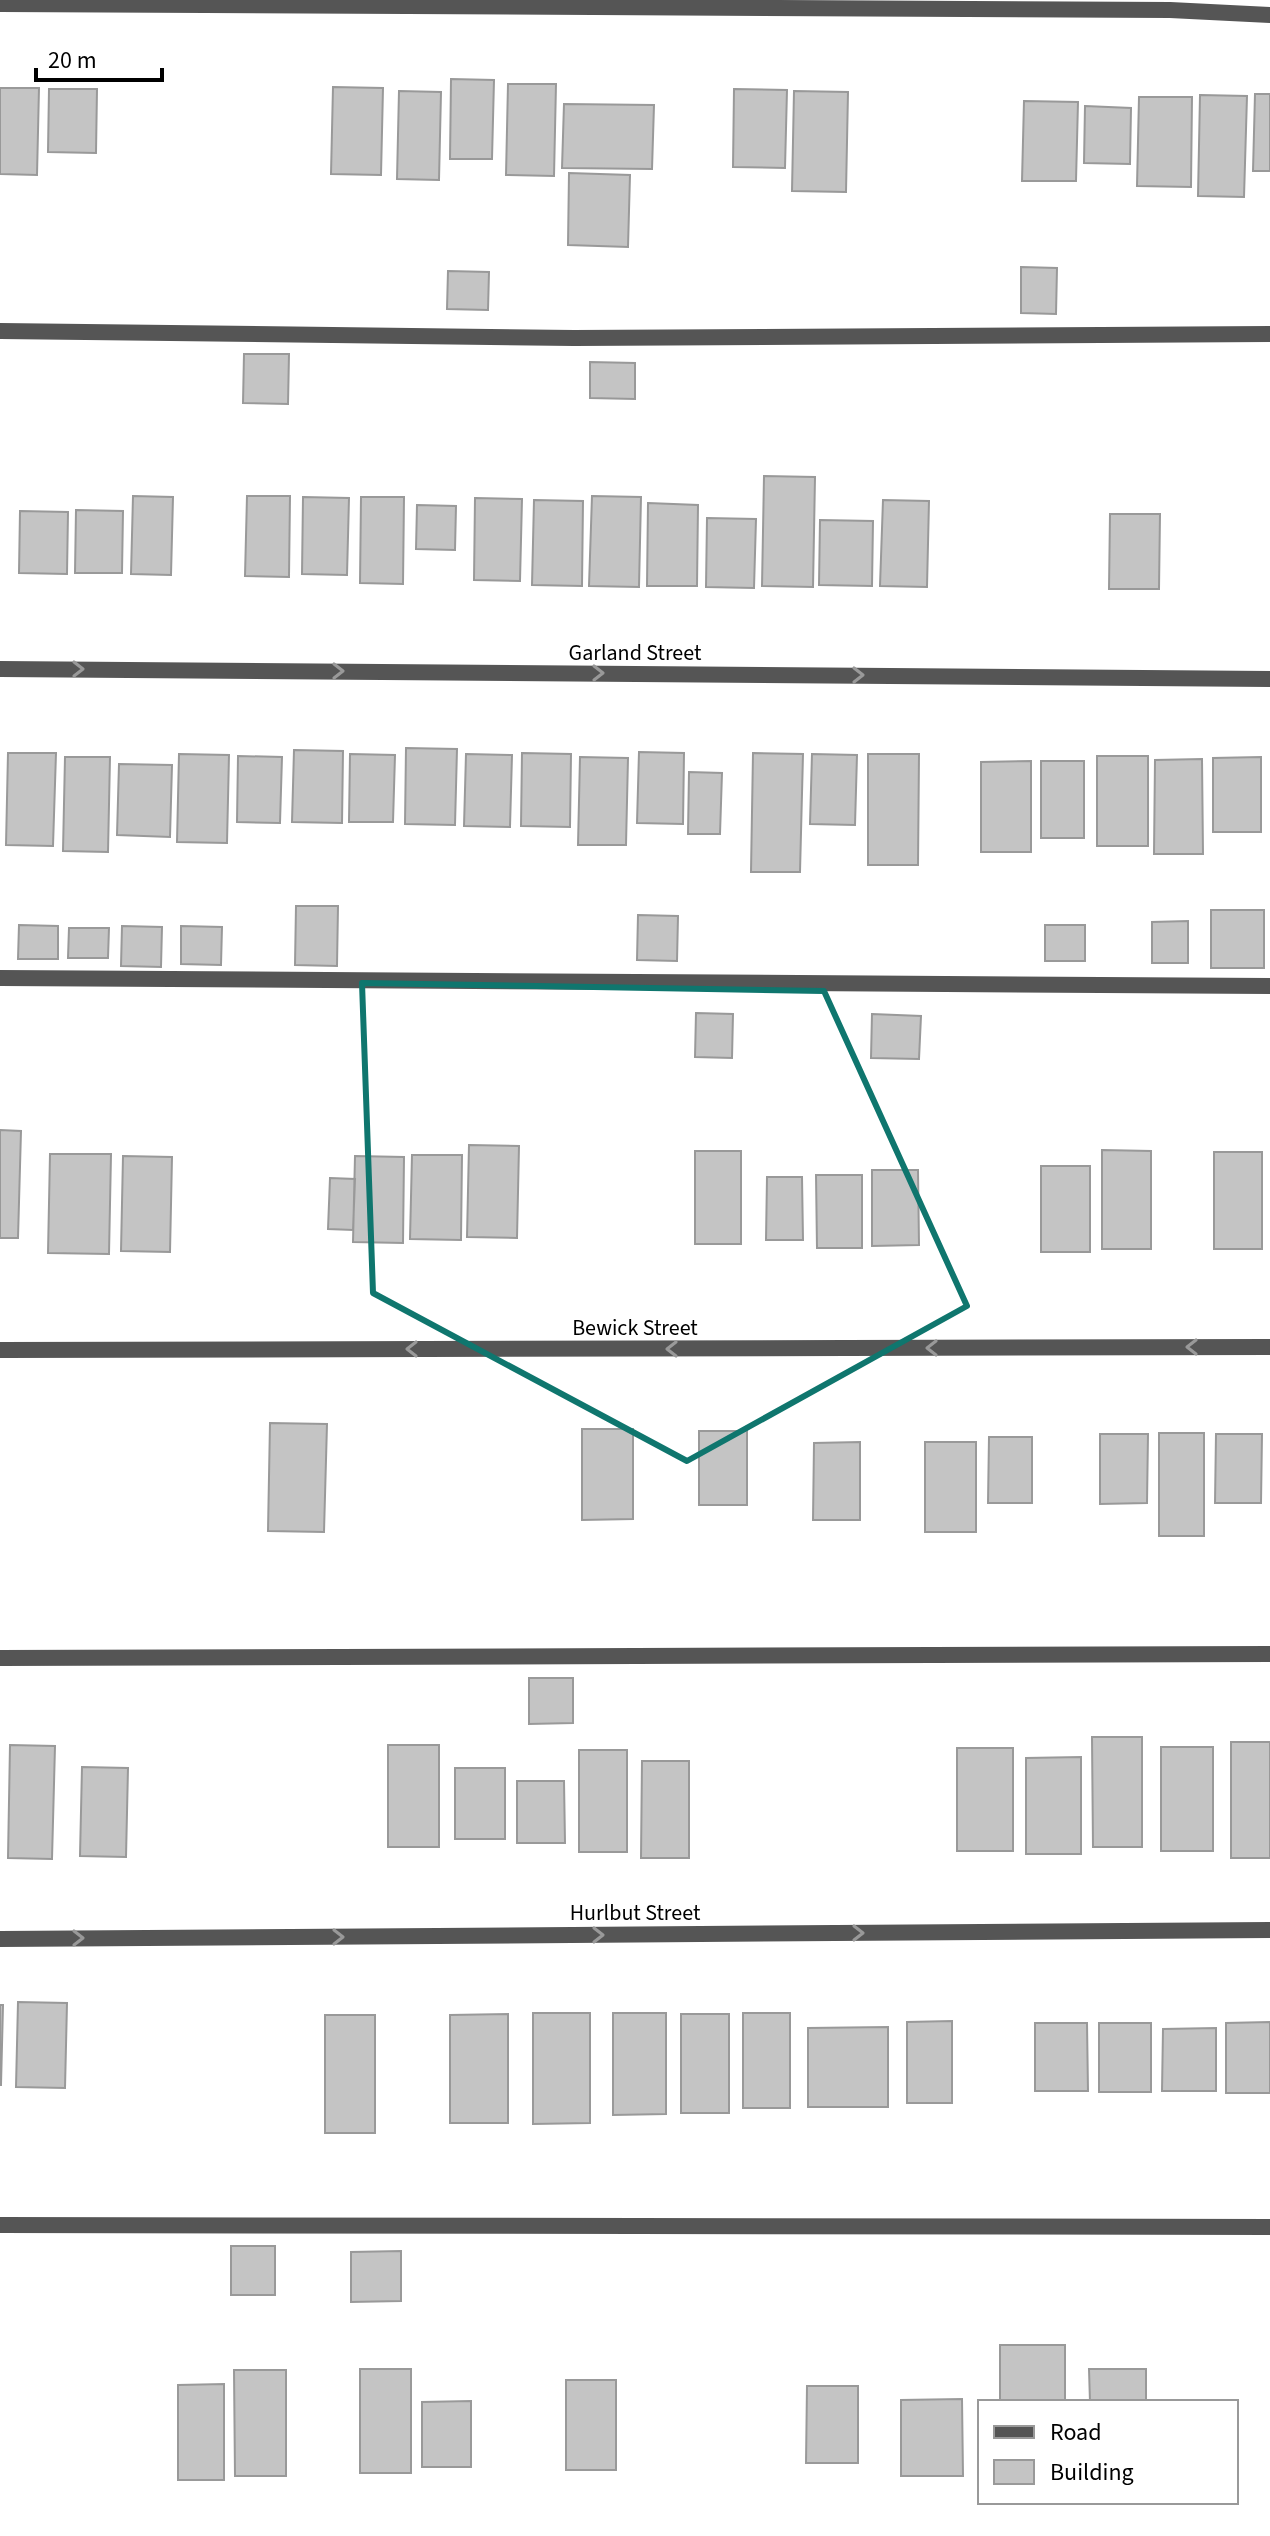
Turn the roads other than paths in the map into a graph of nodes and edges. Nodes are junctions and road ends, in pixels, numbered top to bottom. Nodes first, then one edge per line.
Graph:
1 (0, 4) edge
2 (1270, 15) edge
3 (0, 331) edge
4 (1270, 334) edge
5 (0, 669) edge
6 (1270, 679) edge
7 (0, 978) edge
8 (1270, 986) edge
9 (1270, 1347) edge
10 (0, 1350) edge
11 (1270, 1654) edge
12 (0, 1658) edge
13 (1270, 1930) edge
14 (0, 1939) edge
15 (0, 2225) edge
16 (1270, 2227) edge

1 - 2 street
3 - 4 street
5 -> 6 street, Garland Street
7 - 8 street
9 -> 10 street, Bewick Street
11 - 12 street
14 -> 13 street, Hurlbut Street
15 - 16 street

